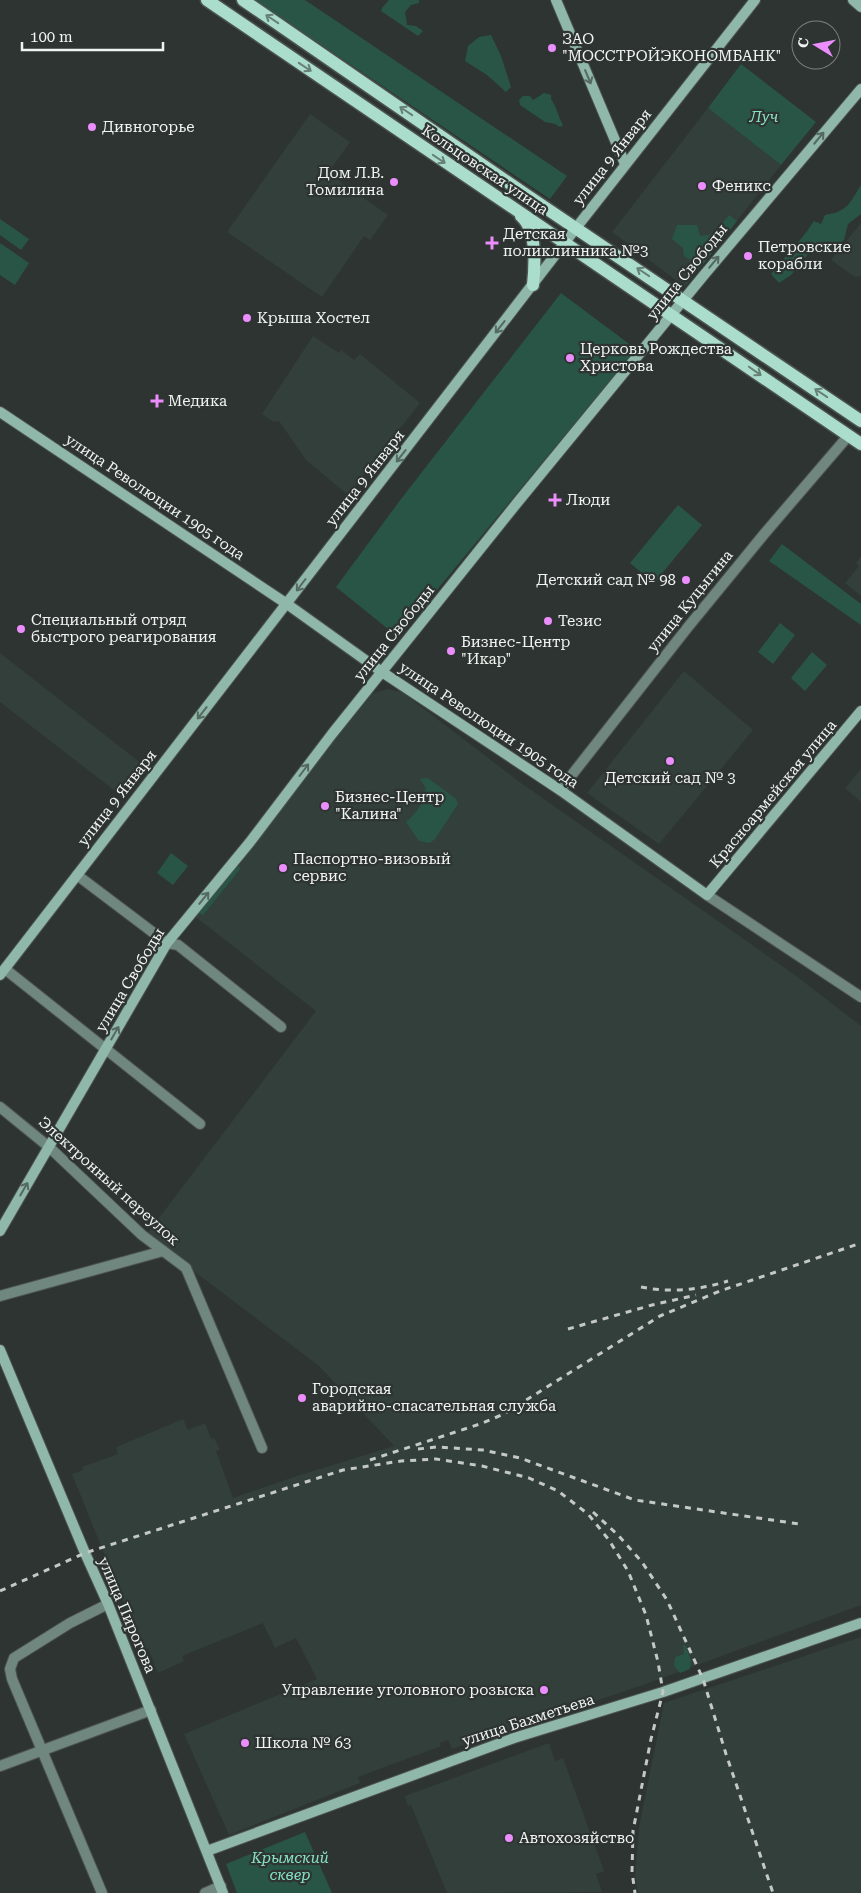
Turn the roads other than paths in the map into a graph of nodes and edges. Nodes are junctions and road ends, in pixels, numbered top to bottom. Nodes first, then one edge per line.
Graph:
1 (207, 0) edge
2 (556, 0) edge
3 (756, 0) edge
4 (853, 0) edge
5 (247, 3) edge
6 (861, 7) edge
7 (240, 23) junction
8 (861, 89) edge
9 (625, 164) junction
10 (514, 210) junction
11 (576, 228) junction
12 (564, 243) junction
13 (533, 285) junction
14 (683, 299) junction
15 (672, 314) junction
16 (0, 412) edge
17 (861, 421) edge
18 (849, 435) junction
19 (861, 444) edge
20 (287, 604) junction
21 (382, 672) junction
22 (861, 711) edge
23 (560, 790) junction
24 (77, 875) junction
25 (707, 895) junction
26 (167, 944) junction
27 (2, 972) edge
28 (861, 998) edge
29 (281, 1027) dead end
30 (106, 1049) junction
31 (0, 1107) edge
32 (200, 1124) dead end
33 (49, 1146) junction
34 (0, 1231) edge
35 (162, 1251) junction
36 (0, 1296) edge
37 (0, 1350) edge
38 (262, 1448) dead end
39 (108, 1604) junction
40 (861, 1624) edge
41 (150, 1710) junction
42 (43, 1751) junction
43 (0, 1766) edge
44 (206, 1851) junction
45 (222, 1890) edge
46 (102, 1893) edge
47 (205, 1893) edge

1 - 7 main road, Кольцовская улица
2 -> 9 street
3 - 9 street, улица 9 Января
4 - 6 street
5 - 7 main road, Кольцовская улица
11 -> 5 main road, Кольцовская улица
7 -> 10 main road, Кольцовская улица
14 -> 8 street, улица Свободы
9 - 11 street, улица 9 Января
10 - 12 main road, Кольцовская улица
10 - 13 main road
11 - 12 street, улица 9 Января
14 -> 11 main road, Кольцовская улица
12 - 13 street, улица 9 Января
12 - 15 main road, Кольцовская улица
13 -> 20 street, улица 9 Января
14 - 15 street, улица Свободы
17 -> 14 main road, Кольцовская улица
15 -> 18 main road, Кольцовская улица
15 - 21 street, улица Свободы
16 - 20 street, улица Революции 1905 года
18 - 19 main road, Кольцовская улица
18 - 23 street, улица Куцыгина
20 - 21 street, улица Революции 1905 года
20 -> 24 street, улица 9 Января
21 - 23 street, улица Революции 1905 года
26 -> 21 street, улица Свободы
22 - 25 street, Красноармейская улица
23 - 25 street, улица Революции 1905 года
24 - 26 street
24 - 27 street, улица 9 Января
25 - 28 street, улица Революции 1905 года
26 - 29 street
30 -> 26 street, улица Свободы
27 - 30 street
30 - 32 street
30 - 33 street, улица Свободы
31 - 33 street, Электронный переулок
34 -> 33 street, улица Свободы
33 - 35 street, Электронный переулок
35 - 36 street
35 - 38 street, Электронный переулок
37 - 39 street, улица Пирогова
39 - 41 street, улица Пирогова
39 - 42 street
40 - 44 street, улица Бахметьева
41 - 42 street
41 - 44 street, улица Пирогова
42 - 43 street
42 - 46 street
44 - 45 street, улица Пирогова
45 - 47 street

